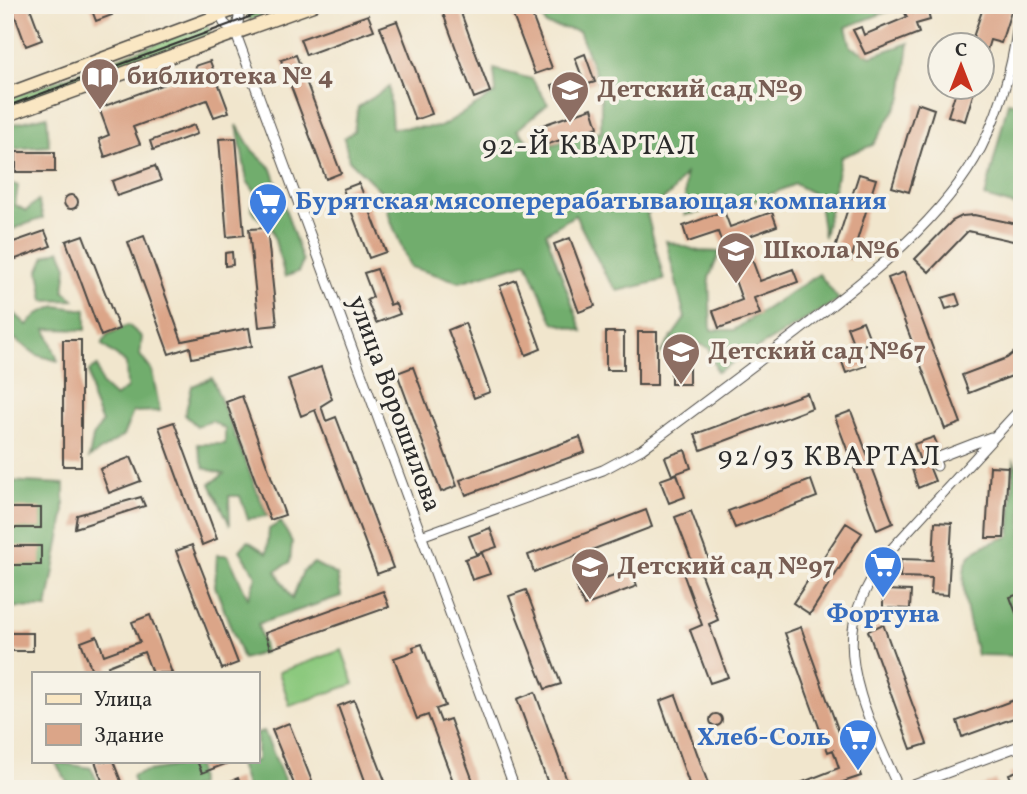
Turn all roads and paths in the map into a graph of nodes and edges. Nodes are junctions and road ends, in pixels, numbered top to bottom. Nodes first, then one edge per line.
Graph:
1 (313, 5) edge
2 (1020, 5) edge
3 (240, 6) edge
4 (217, 10) edge
5 (236, 34) junction
6 (5, 95) edge
7 (5, 116) edge
8 (1022, 407) edge
9 (994, 436) junction
10 (937, 466) dead end
11 (421, 536) junction
12 (1022, 745) edge
13 (515, 789) edge
14 (901, 789) edge

1 - 5 main road
2 - 11 street
3 - 4 main road
3 - 5 street, улица Ворошилова
4 - 5 street, улица Ворошилова
4 - 6 main road
5 - 7 main road
5 - 11 street, улица Ворошилова
8 - 9 street
9 - 10 street
9 - 14 street
11 - 13 street, улица Ворошилова
12 - 14 street

